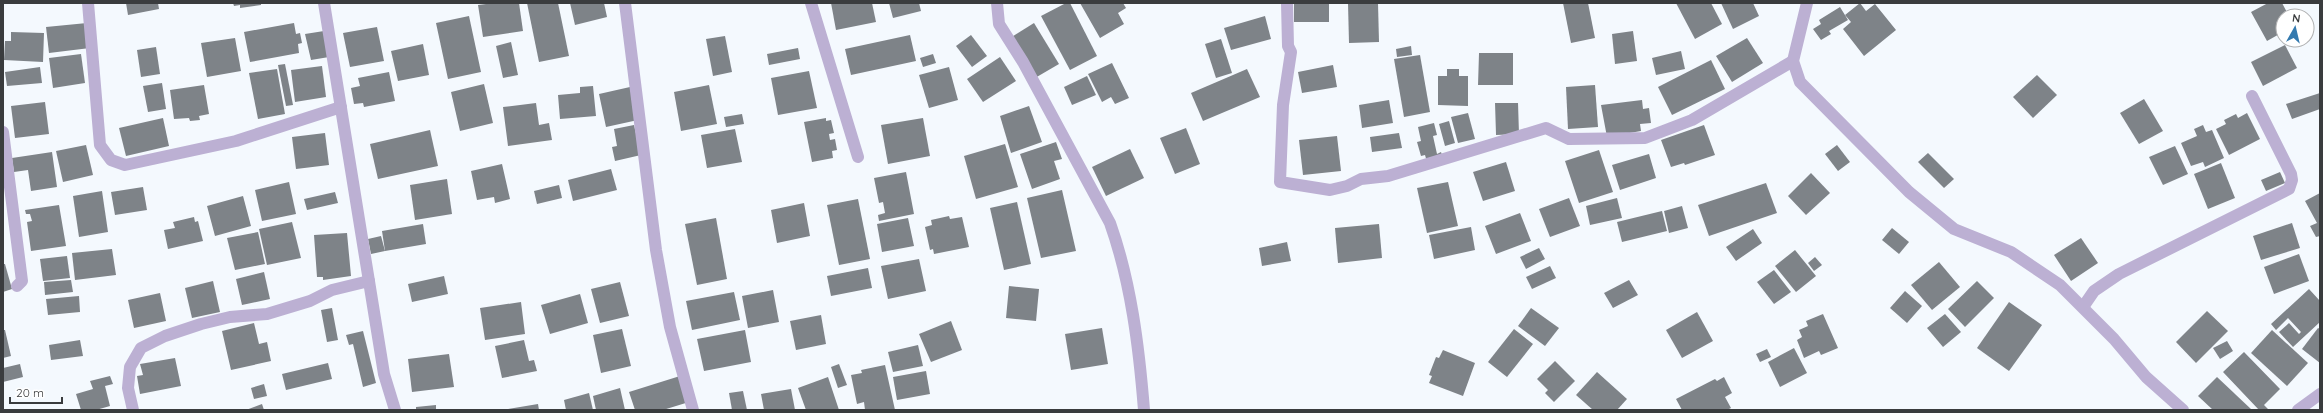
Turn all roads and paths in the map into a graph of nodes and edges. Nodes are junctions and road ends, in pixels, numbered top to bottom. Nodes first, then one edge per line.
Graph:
1 (88, 3) edge
2 (324, 3) edge
3 (625, 3) edge
4 (811, 3) edge
5 (997, 3) edge
6 (1287, 3) edge
7 (1808, 3) edge
8 (1793, 61) junction
9 (2252, 96) dead end
10 (341, 107) junction
11 (3, 132) edge
12 (4, 153) edge
13 (858, 157) dead end
14 (369, 281) junction
15 (17, 286) dead end
16 (2083, 307) junction
17 (2320, 394) edge
18 (133, 410) edge
19 (395, 410) edge
20 (693, 410) edge
21 (1144, 410) edge
22 (2183, 410) edge
23 (2298, 410) edge

1 - 10 street
2 - 10 street
3 - 20 street
4 - 13 street
5 - 21 street
6 - 8 street
7 - 8 street
8 - 16 street
9 - 16 street
10 - 14 street
11 - 12 street
12 - 15 street
14 - 18 street
14 - 19 street
16 - 22 street
17 - 23 street

